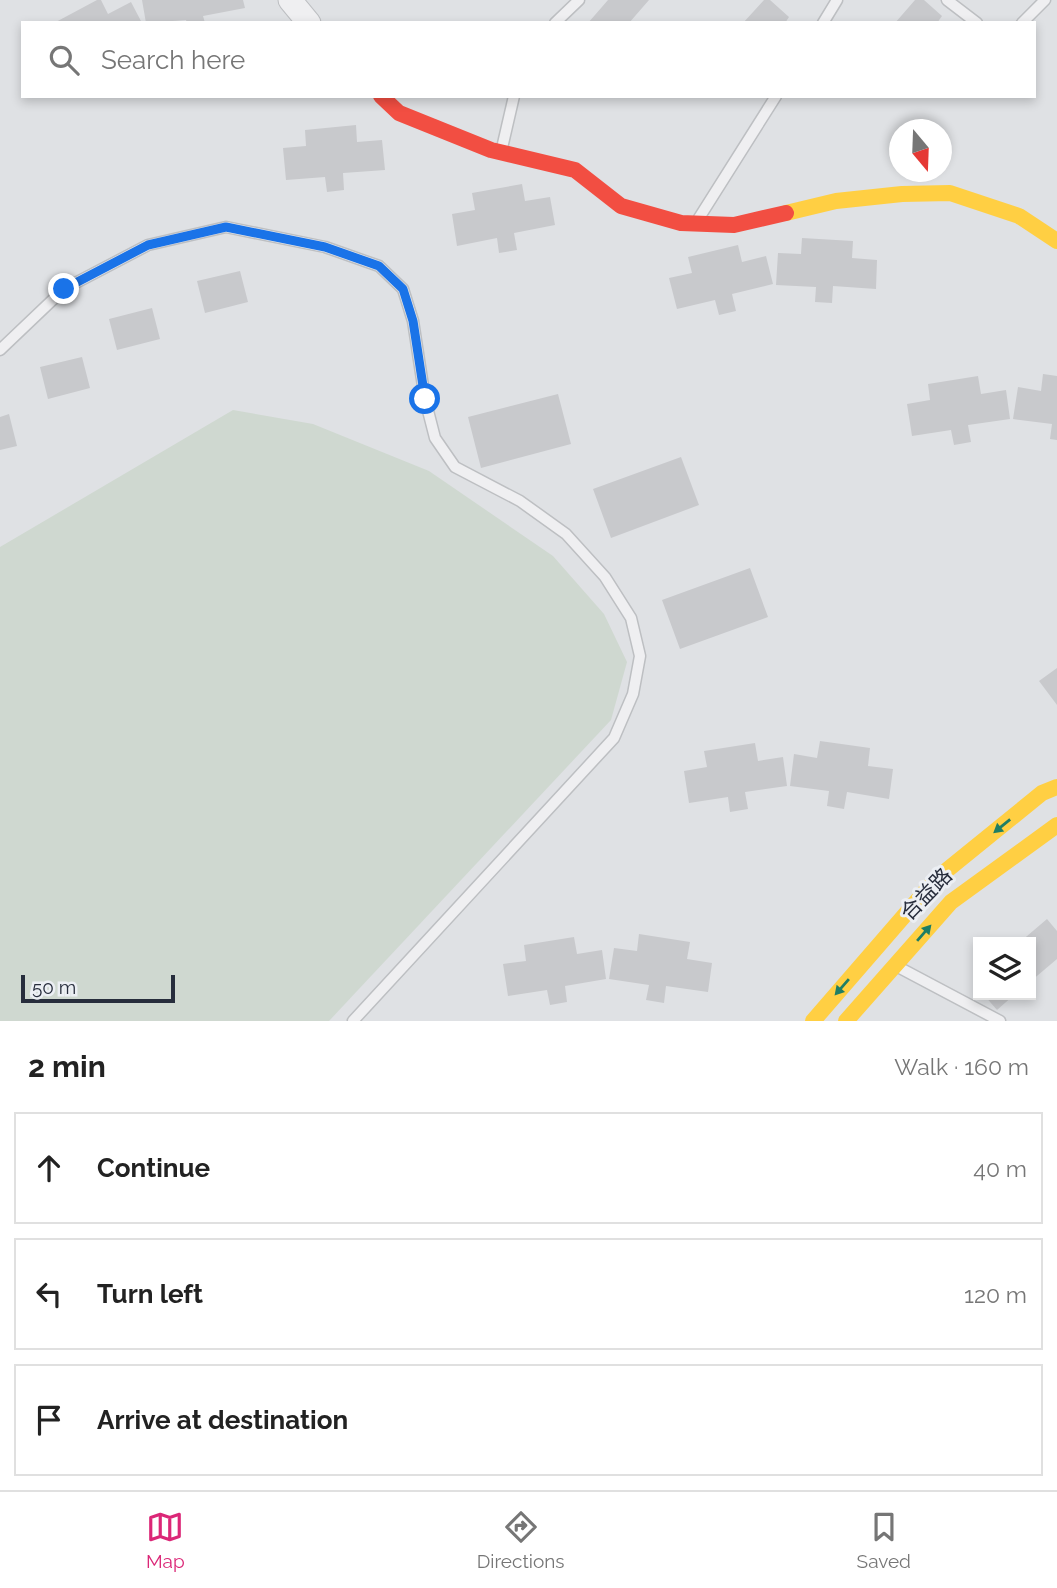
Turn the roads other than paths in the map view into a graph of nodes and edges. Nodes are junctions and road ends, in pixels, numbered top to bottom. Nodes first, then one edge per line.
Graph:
1 (290, 0) edge
2 (579, 0) edge
3 (837, 0) edge
4 (947, 0) edge
5 (1045, 0) edge
6 (307, 21) edge
7 (557, 21) edge
8 (824, 21) edge
9 (974, 21) edge
10 (1024, 21) edge
11 (383, 98) edge
12 (514, 98) edge
13 (775, 98) edge
14 (501, 152) junction
15 (696, 224) junction
16 (1057, 241) edge
17 (0, 350) edge
18 (1057, 787) edge
19 (1057, 825) edge
20 (895, 965) junction
21 (353, 1021) edge
22 (813, 1021) edge
23 (846, 1021) edge
24 (1000, 1021) edge

1 - 6 street
2 - 7 lane
3 - 8 lane
4 - 9 lane
5 - 10 lane
11 - 14 street
12 - 14 lane
13 - 15 lane
14 - 15 street
15 - 16 street
17 - 21 lane
18 -> 22 street, 合益路
20 -> 19 street, 合益路
20 - 23 street, 合益路
20 - 24 lane

